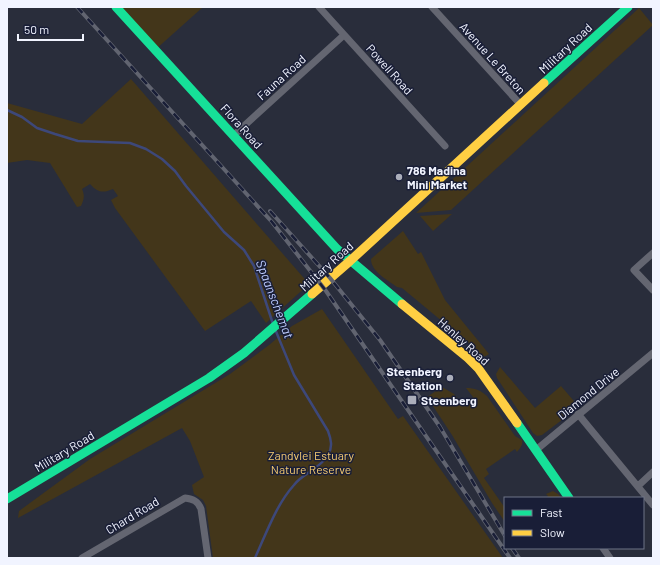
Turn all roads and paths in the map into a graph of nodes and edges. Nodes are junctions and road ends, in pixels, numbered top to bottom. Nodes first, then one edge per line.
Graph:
1 (116, 7) edge
2 (319, 7) edge
3 (432, 7) edge
4 (628, 7) edge
5 (344, 35) junction
6 (521, 105) junction
7 (234, 135) junction
8 (445, 146) dead end
9 (653, 253) edge
10 (350, 261) junction
11 (653, 290) edge
12 (653, 353) edge
13 (578, 414) junction
14 (536, 450) junction
15 (653, 472) edge
16 (638, 486) junction
17 (568, 497) edge
18 (7, 499) edge
19 (653, 505) edge
20 (604, 549) edge
21 (82, 558) edge
22 (208, 558) edge
23 (610, 558) edge

1 - 7 main road, Flora Road
2 - 5 street, Powell Road
3 - 6 street, Avenue Le Breton
4 - 6 main road, Military Road
5 - 7 street, Fauna Road
5 - 8 street, Powell Road
6 - 10 main road, Military Road
7 - 10 main road, Flora Road
9 - 11 street
10 - 14 main road, Henley Road
10 - 18 main road, Military Road
12 - 13 street, Diamond Drive
13 - 14 street, Diamond Drive
13 - 16 street
14 - 17 main road, Henley Road
15 - 16 street
16 - 19 street
20 - 23 street
21 - 22 street, Chard Road

